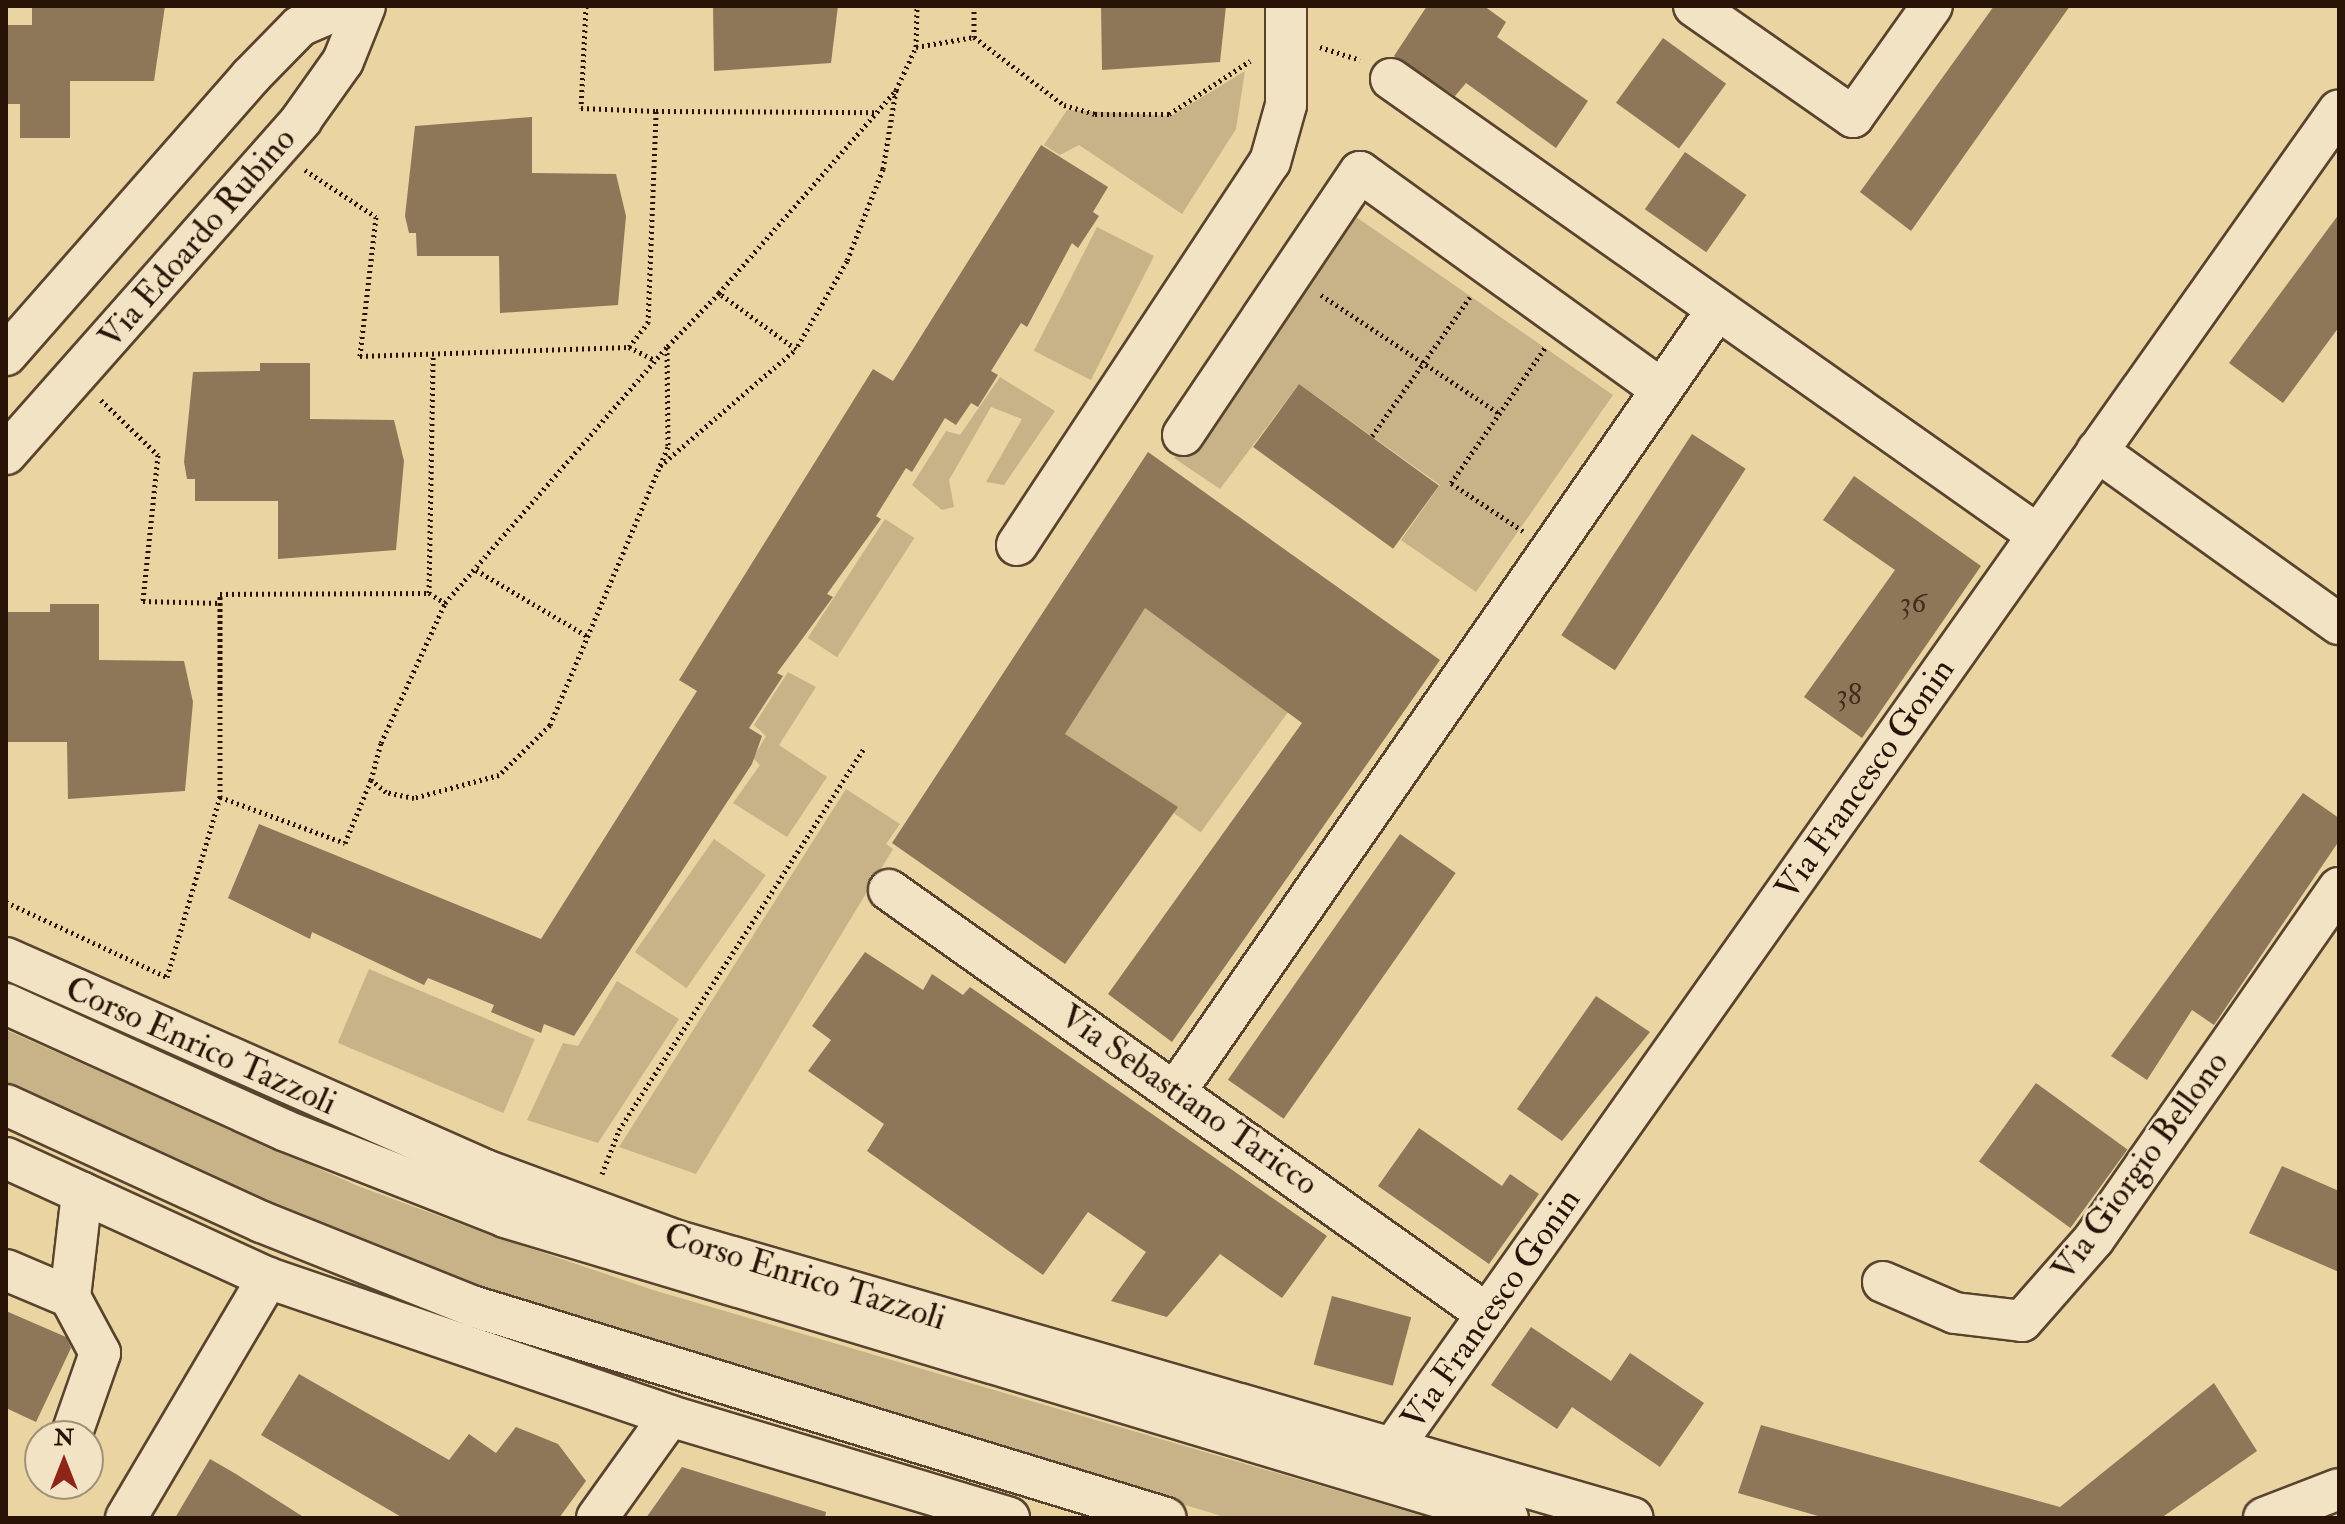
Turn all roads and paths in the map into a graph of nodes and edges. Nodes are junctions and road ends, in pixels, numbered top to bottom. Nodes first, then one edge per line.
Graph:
1 (346, 6) edge
2 (365, 6) edge
3 (586, 6) edge
4 (917, 6) edge
5 (974, 6) edge
6 (1694, 6) edge
7 (1932, 6) edge
8 (290, 16) edge
9 (1286, 22) edge
10 (974, 37) junction
11 (916, 47) junction
12 (343, 61) junction
13 (1391, 79) joint
14 (896, 90) junction
15 (2339, 110) edge
16 (656, 111) junction
17 (877, 112) junction
18 (275, 150) junction
19 (1491, 265) junction
20 (1291, 274) junction
21 (719, 293) junction
22 (1715, 313) junction
23 (1566, 319) junction
24 (629, 347) junction
25 (667, 347) junction
26 (796, 349) junction
27 (6, 355) edge
28 (433, 355) junction
29 (656, 361) junction
30 (1426, 365) junction
31 (75, 376) junction
32 (1661, 389) junction
33 (1500, 414) junction
34 (1183, 435) dead end
35 (1372, 436) dead end
36 (2097, 451) junction
37 (6, 454) edge
38 (659, 466) junction
39 (2038, 535) junction
40 (1017, 545) dead end
41 (1550, 549) junction
42 (476, 570) junction
43 (429, 593) junction
44 (220, 603) junction
45 (445, 603) junction
46 (2339, 624) edge
47 (587, 636) junction
48 (865, 747) dead end
49 (371, 780) junction
50 (220, 797) junction
51 (2339, 888) edge
52 (889, 890) dead end
53 (6, 902) edge
54 (6, 958) edge
55 (6, 968) edge
56 (6, 1004) edge
57 (42, 1020) junction
58 (1177, 1089) junction
59 (19, 1111) edge
60 (6, 1158) edge
61 (606, 1162) dead end
62 (82, 1193) junction
63 (6, 1270) edge
64 (268, 1278) junction
65 (1883, 1282) dead end
66 (70, 1297) junction
67 (1487, 1314) junction
68 (549, 1331) junction
69 (430, 1334) junction
70 (670, 1416) junction
71 (77, 1420) edge
72 (1391, 1450) junction
73 (2339, 1489) edge
74 (126, 1518) edge
75 (597, 1518) edge
76 (1009, 1518) edge
77 (1166, 1518) edge
78 (1508, 1518) edge
79 (1633, 1518) edge
80 (2264, 1518) edge

1 - 8 street, Via Edoardo Rubino
2 - 12 street, Via Edoardo Rubino
3 - 16 path
4 - 11 path
5 - 10 path
6 - 7 street
8 - 12 street
8 - 27 street, Via Edoardo Rubino
9 - 10 path
9 - 13 path
9 - 40 street
10 - 11 path
11 - 14 path
12 - 18 street, Via Edoardo Rubino
13 - 22 street
14 - 17 path
14 - 26 path
15 - 36 street, Via Francesco Gonin
16 - 17 path
16 - 24 path
17 - 21 path
18 - 28 path
18 - 31 street, Via Edoardo Rubino
19 - 20 street
19 - 23 street
19 - 30 path
20 - 30 path
20 - 34 street
21 - 25 path
21 - 26 path
22 - 32 street
22 - 39 street
23 - 32 street
23 - 33 path
24 - 28 path
24 - 29 path
25 - 29 path
25 - 38 path
26 - 38 path
28 - 43 path
29 - 42 path
30 - 33 path
30 - 35 path
31 - 37 street, Via Edoardo Rubino
31 - 44 path
32 - 41 street
33 - 41 path
36 - 39 street, Via Francesco Gonin
36 - 46 street
38 - 47 path
39 - 67 street, Via Francesco Gonin
41 - 58 street
42 - 45 path
42 - 47 path
43 - 44 path
43 - 45 path
44 - 50 path
45 - 49 path
47 - 49 path
48 - 61 path
49 - 50 path
50 - 53 path
51 - 65 street, Via Giorgio Bellono
52 - 58 street, Via Sebastiano Taricco
54 - 72 street, Corso Enrico Tazzoli
55 - 57 street, Corso Enrico Tazzoli
56 - 57 street, Corso Enrico Tazzoli
57 - 78 street, Corso Enrico Tazzoli
58 - 67 street, Via Sebastiano Taricco
59 - 62 street
59 - 68 street
60 - 62 street
62 - 64 street
62 - 66 street
63 - 66 street
64 - 69 street
64 - 74 street
66 - 71 street
67 - 72 street, Via Francesco Gonin
68 - 69 street
68 - 77 street
69 - 70 street
70 - 75 street
70 - 76 street
72 - 79 street, Corso Enrico Tazzoli
73 - 80 street

